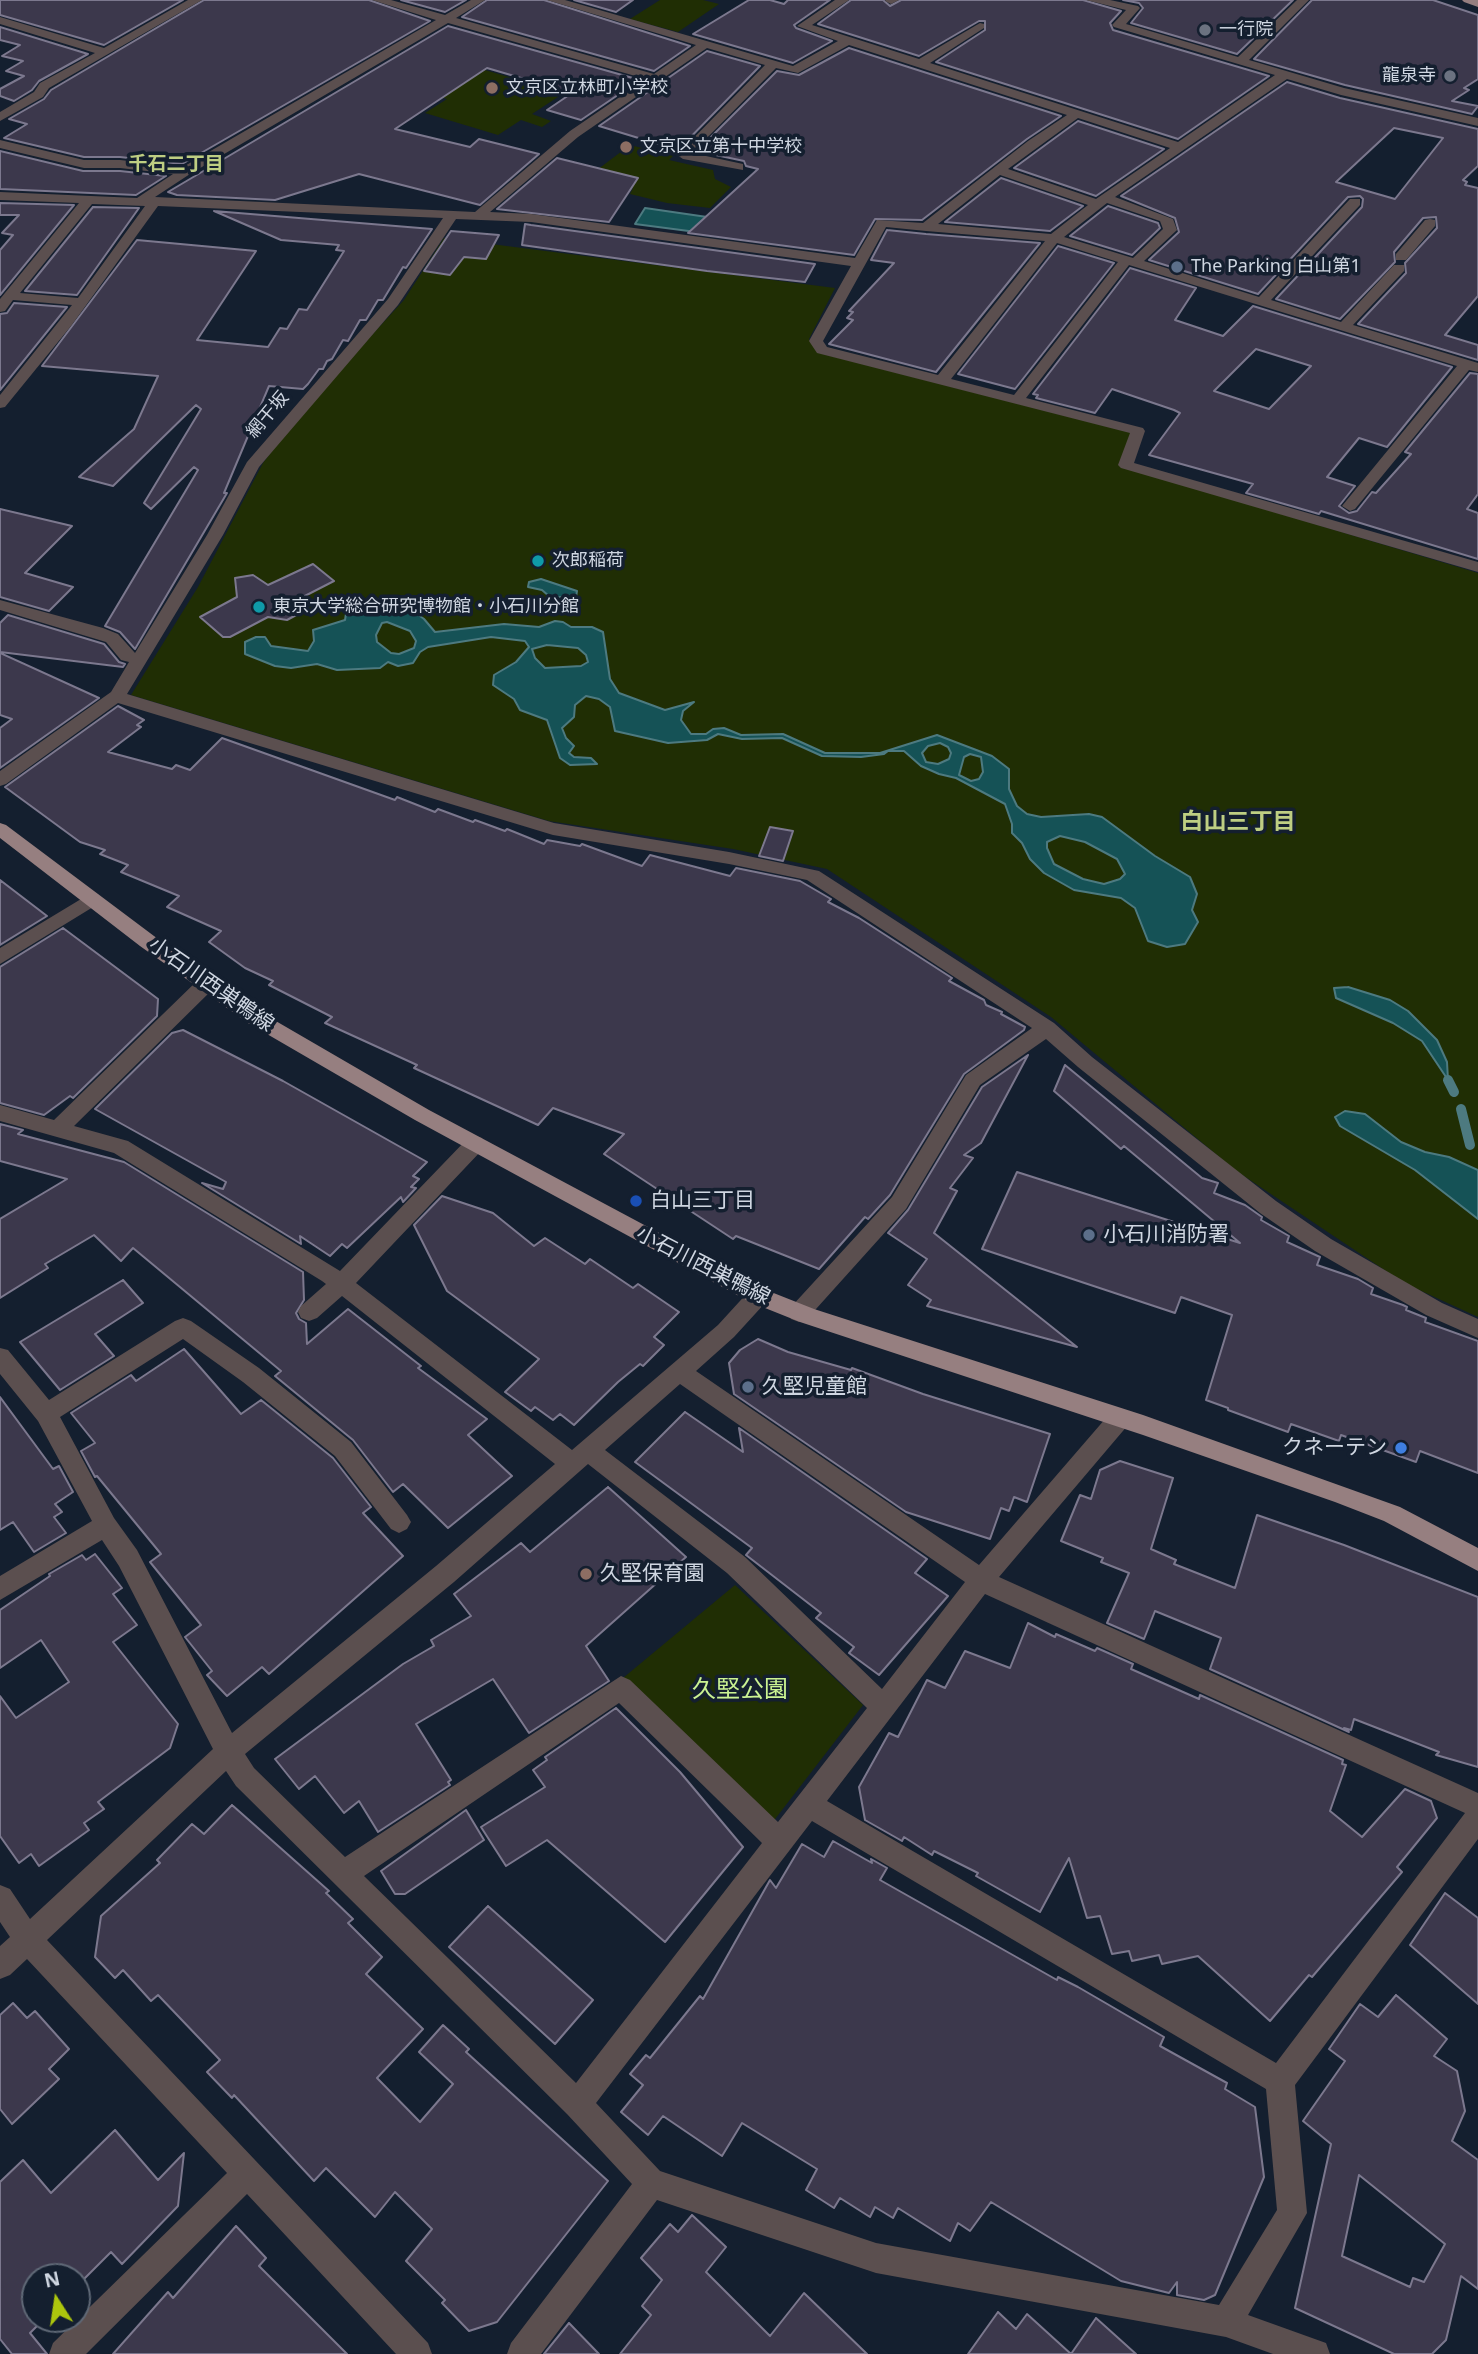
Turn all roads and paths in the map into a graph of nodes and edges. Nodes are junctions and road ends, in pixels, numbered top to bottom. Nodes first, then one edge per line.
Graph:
1 (196, 0) edge
2 (379, 0) edge
3 (479, 0) edge
4 (554, 0) edge
5 (844, 0) edge
6 (1092, 0) edge
7 (1303, 0) edge
8 (1468, 0) edge
9 (1478, 4) edge
10 (0, 20) edge
11 (447, 20) junction
12 (980, 26) dead end
13 (847, 41) junction
14 (705, 44) junction
15 (105, 52) junction
16 (1240, 62) junction
17 (775, 64) junction
18 (920, 64) junction
19 (1284, 75) junction
20 (656, 78) junction
21 (1076, 114) junction
22 (0, 117) edge
23 (1478, 122) edge
24 (0, 144) edge
25 (1181, 147) junction
26 (738, 167) dead end
27 (998, 170) junction
28 (185, 171) junction
29 (0, 196) edge
30 (90, 198) junction
31 (148, 201) junction
32 (1102, 201) junction
33 (1354, 202) dead end
34 (453, 213) junction
35 (479, 215) junction
36 (1430, 223) dead end
37 (926, 228) junction
38 (1054, 238) junction
39 (1130, 262) junction
40 (859, 263) junction
41 (10, 296) junction
42 (1263, 301) junction
43 (81, 302) junction
44 (0, 308) edge
45 (1344, 327) junction
46 (1472, 366) edge
47 (942, 380) junction
48 (1018, 399) junction
49 (0, 404) edge
50 (1350, 506) dead end
51 (1478, 568) edge
52 (0, 605) edge
53 (140, 660) junction
54 (117, 696) junction
55 (0, 780) edge
56 (0, 829) edge
57 (91, 899) junction
58 (0, 957) edge
59 (206, 984) junction
60 (1047, 1028) junction
61 (0, 1113) edge
62 (57, 1130) junction
63 (475, 1144) junction
64 (341, 1284) junction
65 (758, 1296) junction
66 (309, 1312) dead end
67 (799, 1313) junction
68 (1478, 1329) edge
69 (0, 1357) edge
70 (678, 1371) junction
71 (46, 1414) junction
72 (1120, 1418) junction
73 (580, 1457) junction
74 (399, 1522) dead end
75 (106, 1525) junction
76 (1478, 1560) edge
77 (981, 1580) junction
78 (0, 1589) edge
79 (883, 1707) junction
80 (228, 1752) junction
81 (808, 1804) junction
82 (1478, 1806) edge
83 (1478, 1818) edge
84 (779, 1841) junction
85 (344, 1874) junction
86 (0, 1898) edge
87 (29, 1940) junction
88 (0, 1965) edge
89 (1280, 2081) junction
90 (577, 2104) junction
91 (247, 2173) junction
92 (650, 2183) junction
93 (1226, 2322) junction
94 (64, 2354) edge
95 (417, 2354) edge
96 (522, 2354) edge
97 (1315, 2354) edge

1 - 15 street
2 - 11 street
3 - 11 street
4 - 14 street
5 - 13 street
6 - 16 street
7 - 16 street
8 - 9 main road
10 - 15 street
11 - 20 street
11 - 28 street
12 - 18 street
13 - 17 street
13 - 18 street
14 - 17 street
14 - 20 street
15 - 22 street
16 - 19 street
17 - 26 street
18 - 21 street
19 - 23 street
19 - 25 street
20 - 35 street
21 - 25 street
21 - 27 street
24 - 28 street
25 - 32 street
27 - 32 street
27 - 37 street
28 - 31 street
29 - 30 street
30 - 31 street
30 - 41 street
31 - 34 street
31 - 43 street
32 - 38 street
32 - 39 street
33 - 42 street
34 - 35 street
34 - 53 street, 網干坂
35 - 40 street
36 - 45 street
37 - 38 street
37 - 40 street
38 - 39 street
38 - 47 street
39 - 42 street
39 - 48 street
40 - 47 street
41 - 43 street
41 - 44 street
42 - 45 street
43 - 49 street
45 - 46 street
46 - 50 street
47 - 48 street
48 - 51 street
52 - 53 street
53 - 54 street, 網干坂
54 - 55 street
54 - 60 street
56 - 57 main road, 小石川西巣鴨線
57 - 58 street
57 - 59 main road, 小石川西巣鴨線
59 - 62 street
59 - 63 main road, 小石川西巣鴨線
60 - 67 street
60 - 68 street
61 - 62 street
62 - 64 street
63 - 64 street
63 - 65 main road, 小石川西巣鴨線
64 - 66 street
64 - 73 street
65 - 67 main road, 小石川西巣鴨線
65 - 70 street
67 - 72 main road, 小石川西巣鴨線
69 - 71 street
70 - 73 street
70 - 77 street
71 - 74 street
71 - 75 street
72 - 76 main road, 小石川西巣鴨線
72 - 77 street
73 - 79 street
73 - 80 street
75 - 78 street
75 - 80 street
77 - 79 street
77 - 82 street
79 - 81 street
80 - 85 street
80 - 87 street
81 - 84 street
81 - 89 street
83 - 89 street
84 - 85 street
84 - 90 street
85 - 90 street
86 - 87 street
87 - 88 street
87 - 91 street
89 - 93 street
90 - 92 street
91 - 94 street
91 - 95 street
92 - 93 street
92 - 96 street
93 - 97 street

